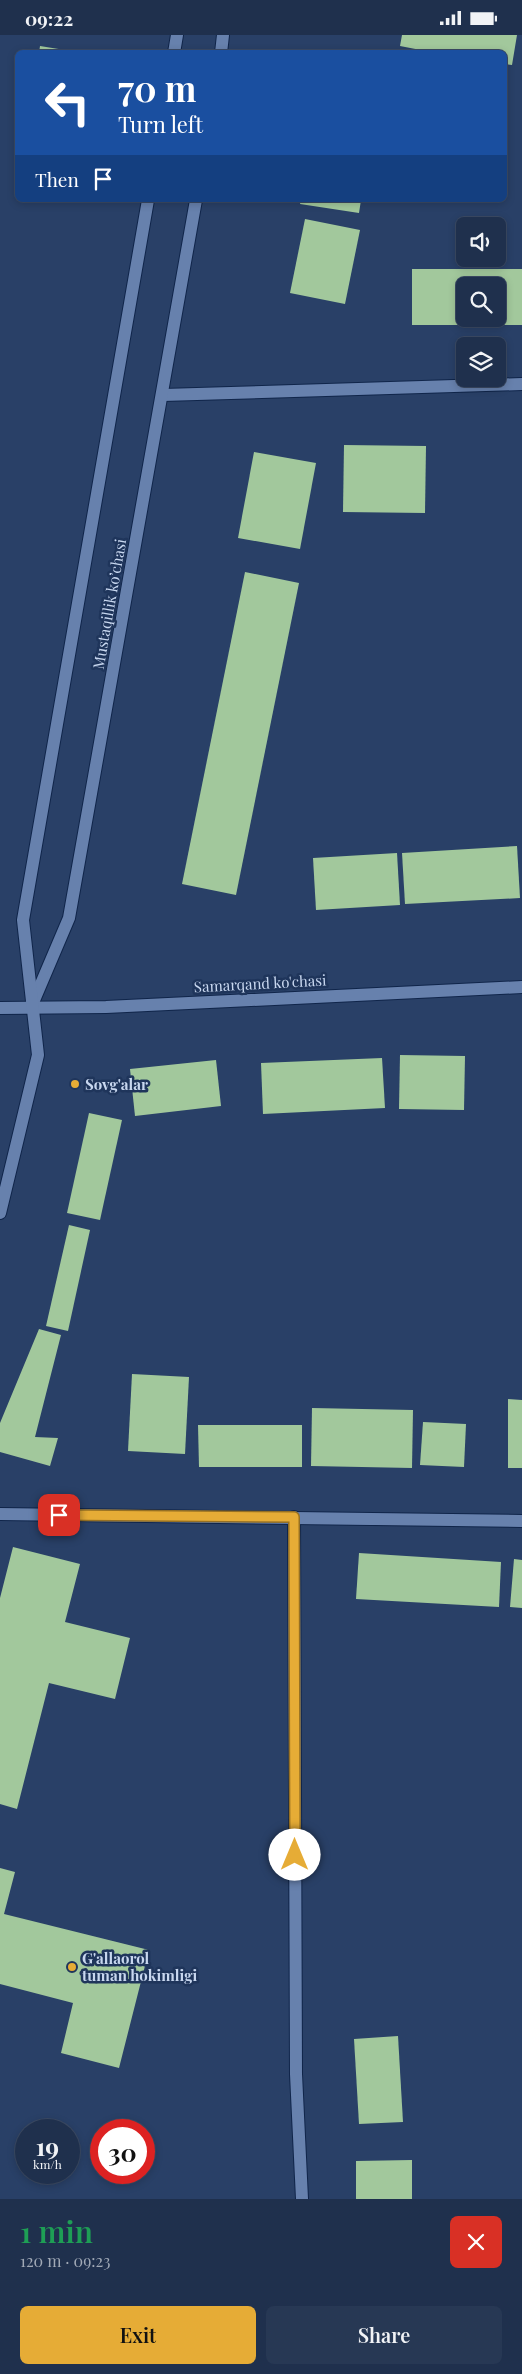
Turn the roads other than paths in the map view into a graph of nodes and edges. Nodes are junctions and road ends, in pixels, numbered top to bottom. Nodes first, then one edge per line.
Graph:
1 (177, 35) edge
2 (224, 35) edge
3 (174, 50) edge
4 (221, 50) edge
5 (148, 202) edge
6 (196, 202) edge
7 (522, 384) edge
8 (163, 395) junction
9 (522, 987) edge
10 (31, 1007) junction
11 (0, 1008) edge
12 (0, 1213) edge
13 (0, 1515) edge
14 (294, 1517) junction
15 (522, 1521) edge
16 (302, 2199) edge

1 - 3 street
2 - 4 street
5 - 10 street, Mustaqillik ko’chasi
6 - 8 street, Mustaqillik ko’chasi
7 - 8 street
8 - 10 street, Mustaqillik ko’chasi
9 - 10 street, Samarqand ko'chasi
10 - 11 street, Samarqand ko'chasi
10 - 12 street, Mustaqillik ko’chasi
13 - 14 street
14 - 15 street
14 - 16 street

